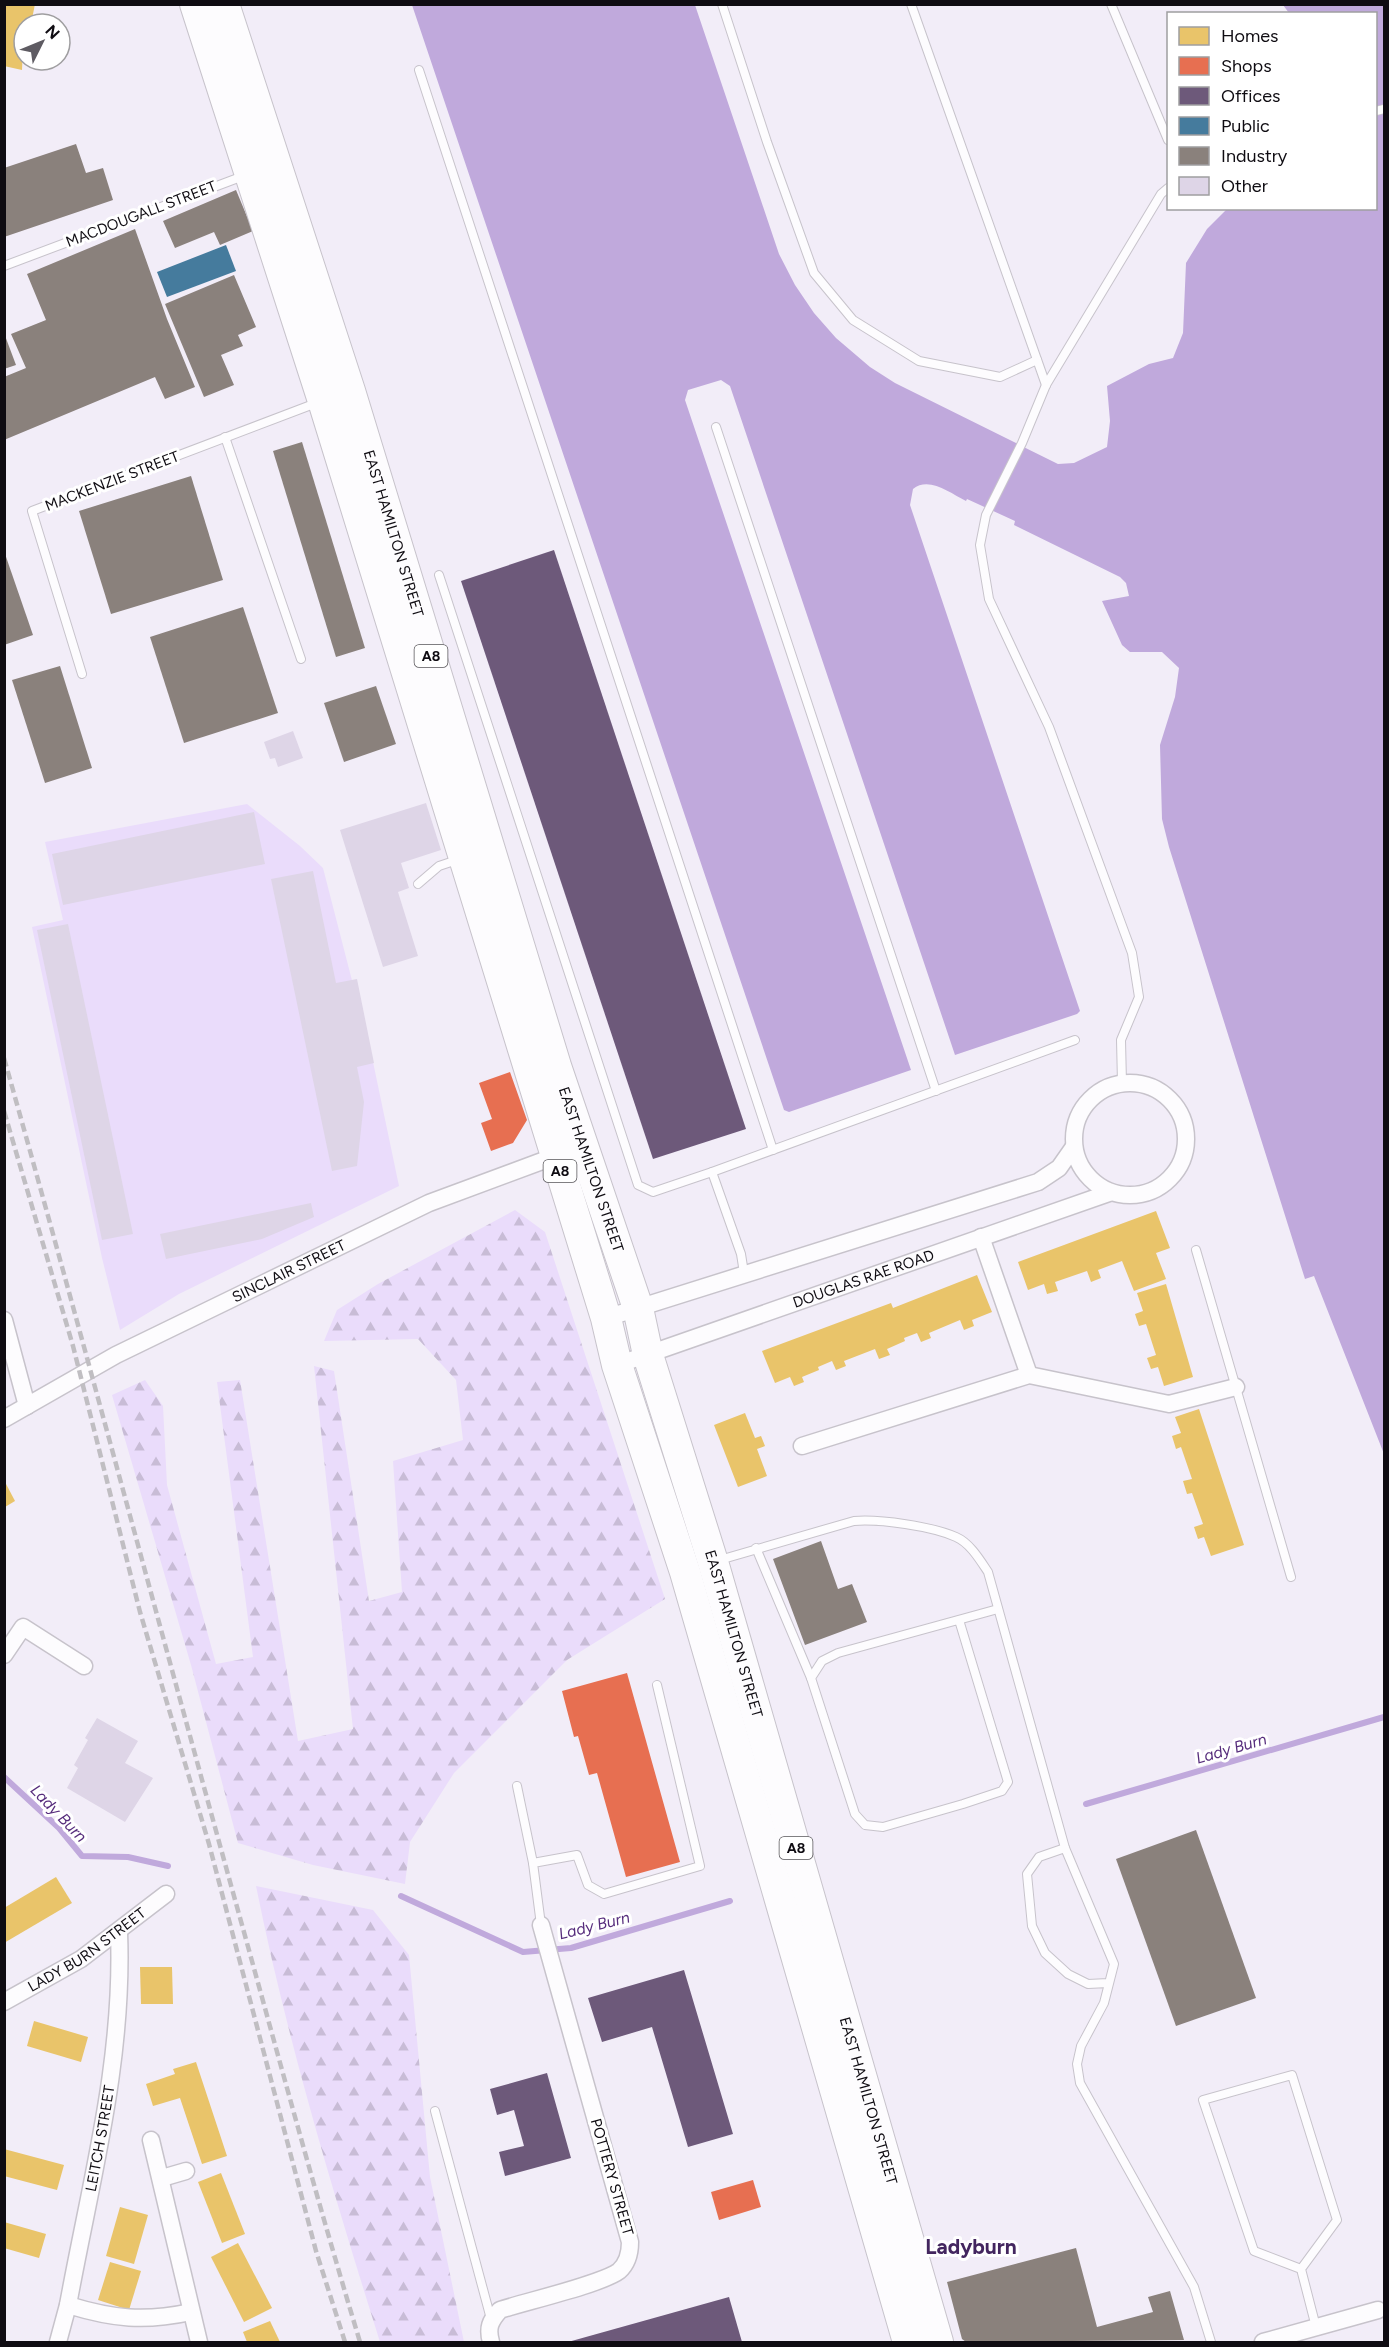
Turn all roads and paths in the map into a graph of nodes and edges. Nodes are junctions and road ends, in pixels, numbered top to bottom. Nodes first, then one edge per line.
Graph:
1 (195, 4) edge
2 (224, 4) edge
3 (722, 4) edge
4 (911, 4) edge
5 (1111, 4) edge
6 (419, 70) dead end
7 (1167, 138) edge
8 (264, 168) junction
9 (1167, 189) edge
10 (4, 266) edge
11 (1037, 360) junction
12 (1046, 385) junction
13 (336, 396) junction
14 (716, 427) dead end
15 (225, 437) junction
16 (439, 575) dead end
17 (301, 659) dead end
18 (82, 674) dead end
19 (433, 712) junction
20 (463, 858) junction
21 (418, 884) dead end
22 (1075, 1040) dead end
23 (1122, 1083) junction
24 (936, 1090) junction
25 (1073, 1148) junction
26 (773, 1150) junction
27 (569, 1151) junction
28 (712, 1172) junction
29 (1109, 1193) junction
30 (981, 1237) junction
31 (1196, 1250) dead end
32 (744, 1273) junction
33 (638, 1308) junction
34 (606, 1318) junction
35 (4, 1320) edge
36 (648, 1355) junction
37 (617, 1365) junction
38 (1029, 1375) junction
39 (1236, 1387) junction
40 (27, 1406) junction
41 (4, 1419) edge
42 (802, 1446) dead end
43 (756, 1548) junction
44 (699, 1567) junction
45 (1291, 1577) dead end
46 (998, 1609) junction
47 (959, 1620) junction
48 (4, 1655) edge
49 (84, 1666) dead end
50 (811, 1678) junction
51 (657, 1685) dead end
52 (517, 1786) dead end
53 (1065, 1848) junction
54 (532, 1863) junction
55 (166, 1894) dead end
56 (541, 1925) joint
57 (119, 1932) junction
58 (1108, 1983) junction
59 (4, 2002) edge
60 (435, 2111) dead end
61 (151, 2140) dead end
62 (186, 2171) dead end
63 (162, 2178) junction
64 (901, 2213) junction
65 (872, 2220) junction
66 (1301, 2269) junction
67 (68, 2305) junction
68 (1378, 2310) dead end
69 (191, 2312) junction
70 (492, 2319) junction
71 (1316, 2327) junction
72 (58, 2343) edge
73 (199, 2343) edge
74 (491, 2343) edge
75 (908, 2343) edge
76 (938, 2343) edge
77 (1211, 2343) edge
78 (1263, 2343) edge

1 - 8 highway, EAST HAMILTON STREET / A8
2 - 8 highway, EAST HAMILTON STREET / A8
3 - 11 lane
4 - 11 lane
5 - 7 lane
6 - 26 lane
8 - 10 lane, MACDOUGALL STREET
8 - 13 highway, EAST HAMILTON STREET / A8
9 - 12 lane
11 - 12 lane
12 - 23 lane
13 - 15 lane, MACKENZIE STREET
13 - 19 highway, EAST HAMILTON STREET / A8
14 - 24 lane
15 - 17 lane
15 - 18 lane, MACKENZIE STREET
16 - 28 lane
19 - 20 highway, EAST HAMILTON STREET / A8
19 - 27 highway, EAST HAMILTON STREET / A8
20 - 21 lane
20 - 27 highway, EAST HAMILTON STREET / A8
22 - 24 lane
23 - 25 street
23 - 29 street
24 - 26 lane
25 - 29 street
25 - 32 street
26 - 28 lane
27 - 33 highway, EAST HAMILTON STREET / A8
27 - 34 highway, EAST HAMILTON STREET / A8
27 - 40 street, SINCLAIR STREET
28 - 32 lane
29 - 30 street, DOUGLAS RAE ROAD
30 - 36 street, DOUGLAS RAE ROAD
30 - 38 street
31 - 39 lane
32 - 33 street
33 - 34 street
33 - 36 highway, EAST HAMILTON STREET / A8
34 - 37 highway, EAST HAMILTON STREET / A8
35 - 40 street
36 - 37 street, DOUGLAS RAE ROAD
36 - 44 highway, EAST HAMILTON STREET / A8
37 - 44 highway, EAST HAMILTON STREET / A8
38 - 39 street
38 - 42 street
39 - 45 lane
40 - 41 street, SINCLAIR STREET
43 - 44 lane
43 - 46 lane
43 - 50 lane
44 - 64 highway, EAST HAMILTON STREET / A8
44 - 65 highway, EAST HAMILTON STREET / A8
46 - 47 lane
46 - 53 lane
47 - 50 lane
47 - 50 lane
48 - 49 street
51 - 54 lane
52 - 54 lane
53 - 58 lane
53 - 58 lane
54 - 56 lane
55 - 57 street, LADY BURN STREET
56 - 70 street, POTTERY STREET
57 - 59 street, LADY BURN STREET
57 - 67 street, LEITCH STREET
58 - 77 lane
60 - 70 lane
61 - 63 street
62 - 63 street
63 - 69 street
64 - 65 highway
64 - 76 highway, EAST HAMILTON STREET / A8
65 - 75 highway, EAST HAMILTON STREET / A8
66 - 66 lane
66 - 71 lane
67 - 69 street
67 - 72 street, LEITCH STREET
68 - 71 street
69 - 73 street
70 - 74 street
71 - 78 street

